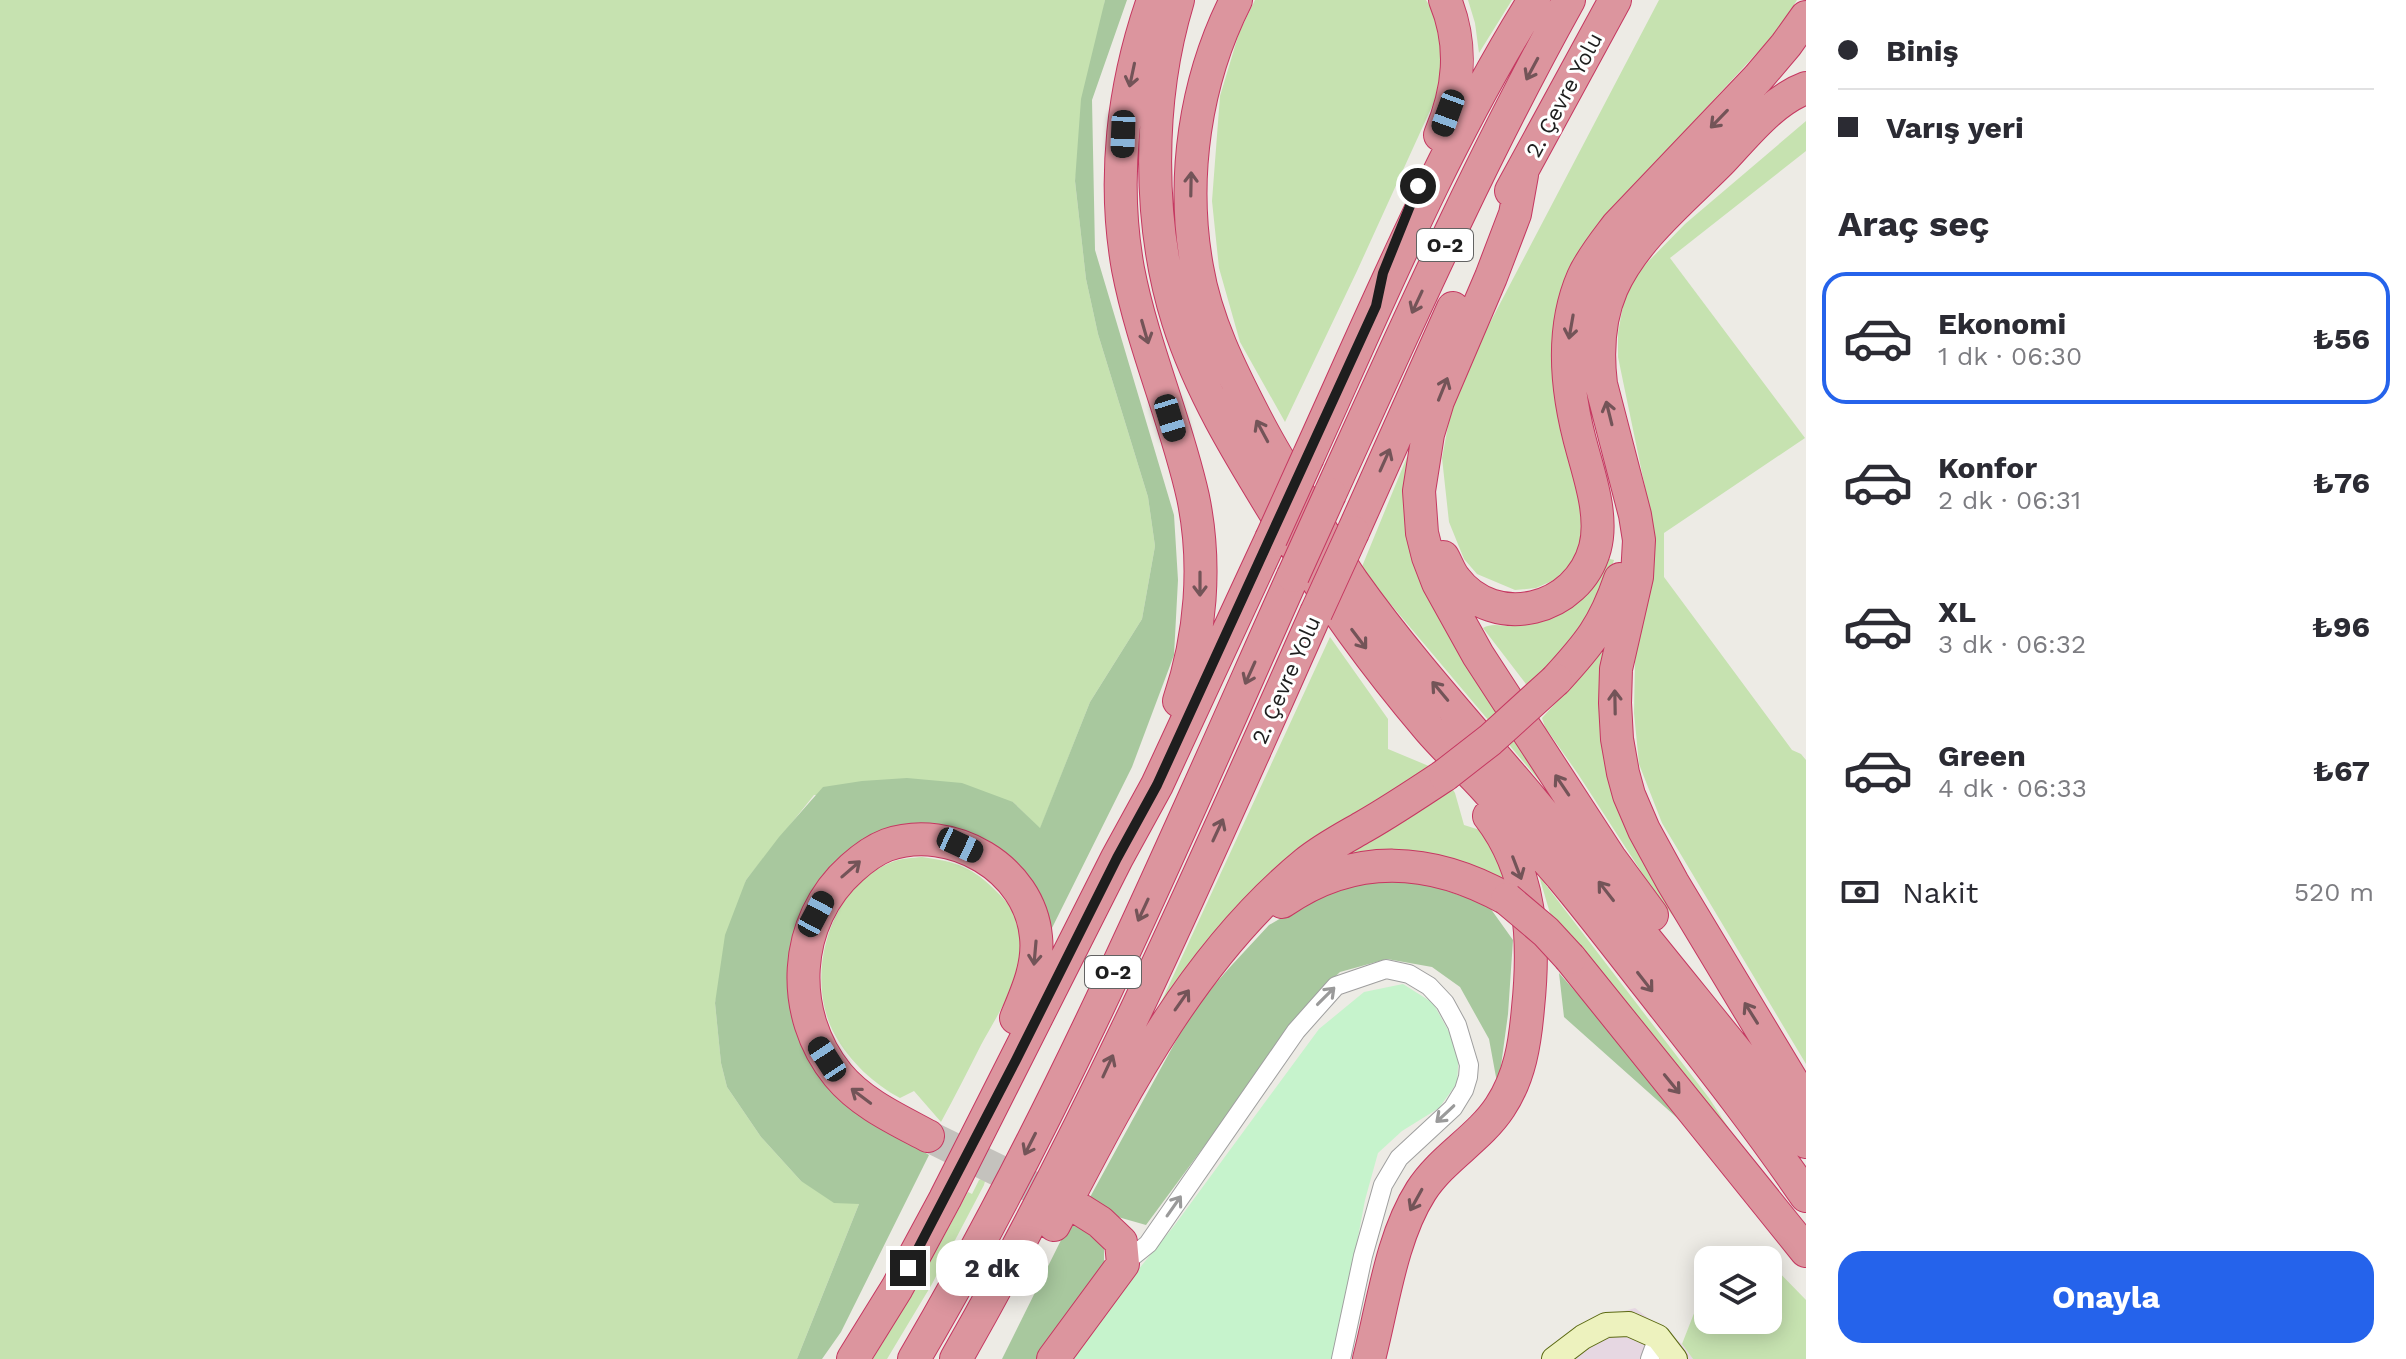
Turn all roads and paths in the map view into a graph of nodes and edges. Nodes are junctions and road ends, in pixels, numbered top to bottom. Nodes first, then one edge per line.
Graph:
1 (1153, 0) edge
2 (1178, 0) edge
3 (1201, 0) edge
4 (1236, 0) edge
5 (1445, 0) edge
6 (1534, 0) edge
7 (1569, 0) edge
8 (1615, 0) edge
9 (1806, 17) edge
10 (1806, 88) edge
11 (1522, 175) junction
12 (1158, 192) junction
13 (1376, 306) junction
14 (1424, 465) junction
15 (1628, 489) junction
16 (1431, 731) junction
17 (1117, 858) junction
18 (1231, 939) junction
19 (1792, 1104) edge
20 (978, 1135) junction
21 (928, 1136) tunnel mouth
22 (1806, 1142) edge
23 (1806, 1196) edge
24 (1081, 1210) tunnel mouth
25 (1806, 1251) edge
26 (1123, 1264) junction
27 (1654, 1348) edge
28 (853, 1359) edge
29 (914, 1359) edge
30 (956, 1359) edge
31 (977, 1359) edge
32 (1053, 1359) edge
33 (1341, 1359) edge
34 (1369, 1359) edge
35 (1554, 1359) edge
36 (1675, 1359) edge

1 -> 17 highway
2 - 12 highway
3 - 12 highway
19 -> 4 highway
5 - 13 highway
6 - 13 highway
7 -> 29 highway, 2. Çevre Yolu / O-2, bridge
8 - 11 highway, 2. Çevre Yolu / O-2
9 -> 14 highway
15 -> 10 highway
14 -> 11 highway
30 -> 11 highway, 2. Çevre Yolu / O-2, bridge
12 -> 16 highway
13 - 17 highway, bridge
19 -> 14 highway
15 - 18 highway, bridge
19 -> 15 highway
16 -> 23 highway
16 -> 34 highway
17 - 20 highway
18 -> 25 highway, bridge
31 -> 18 highway
19 - 22 highway
21 -> 20 highway
20 - 28 highway
24 - 26 highway
26 - 32 highway
26 -> 33 street
27 - 35 street
27 - 36 street

